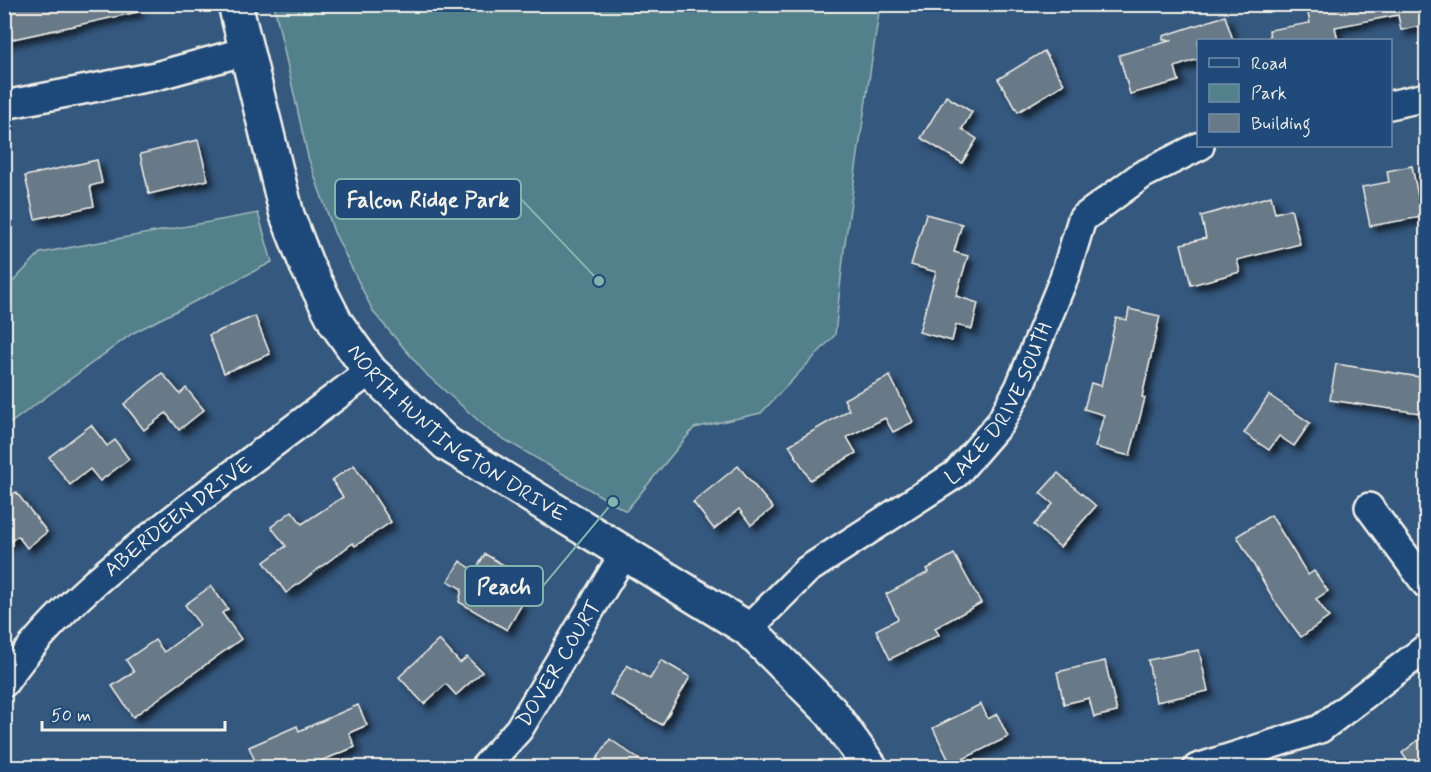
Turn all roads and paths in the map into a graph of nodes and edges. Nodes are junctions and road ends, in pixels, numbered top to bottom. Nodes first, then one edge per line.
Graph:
1 (235, 4) edge
2 (246, 51) junction
3 (1426, 97) edge
4 (4, 105) edge
5 (1392, 105) edge
6 (1198, 147) edge
7 (370, 371) junction
8 (1369, 507) dead end
9 (625, 552) junction
10 (1426, 584) edge
11 (748, 629) junction
12 (1426, 648) edge
13 (4, 682) edge
14 (484, 768) edge
15 (871, 768) edge
16 (1197, 768) edge

1 - 2 street, NORTH HUNTINGTON DRIVE
2 - 4 street
2 - 7 street, NORTH HUNTINGTON DRIVE
3 - 5 street
6 - 11 street, LAKE DRIVE SOUTH
7 - 9 street, NORTH HUNTINGTON DRIVE
7 - 13 street, ABERDEEN DRIVE
8 - 10 street
9 - 11 street, NORTH HUNTINGTON DRIVE
9 - 14 street, DOVER COURT
11 - 15 street, NORTH HUNTINGTON DRIVE
12 - 16 street

